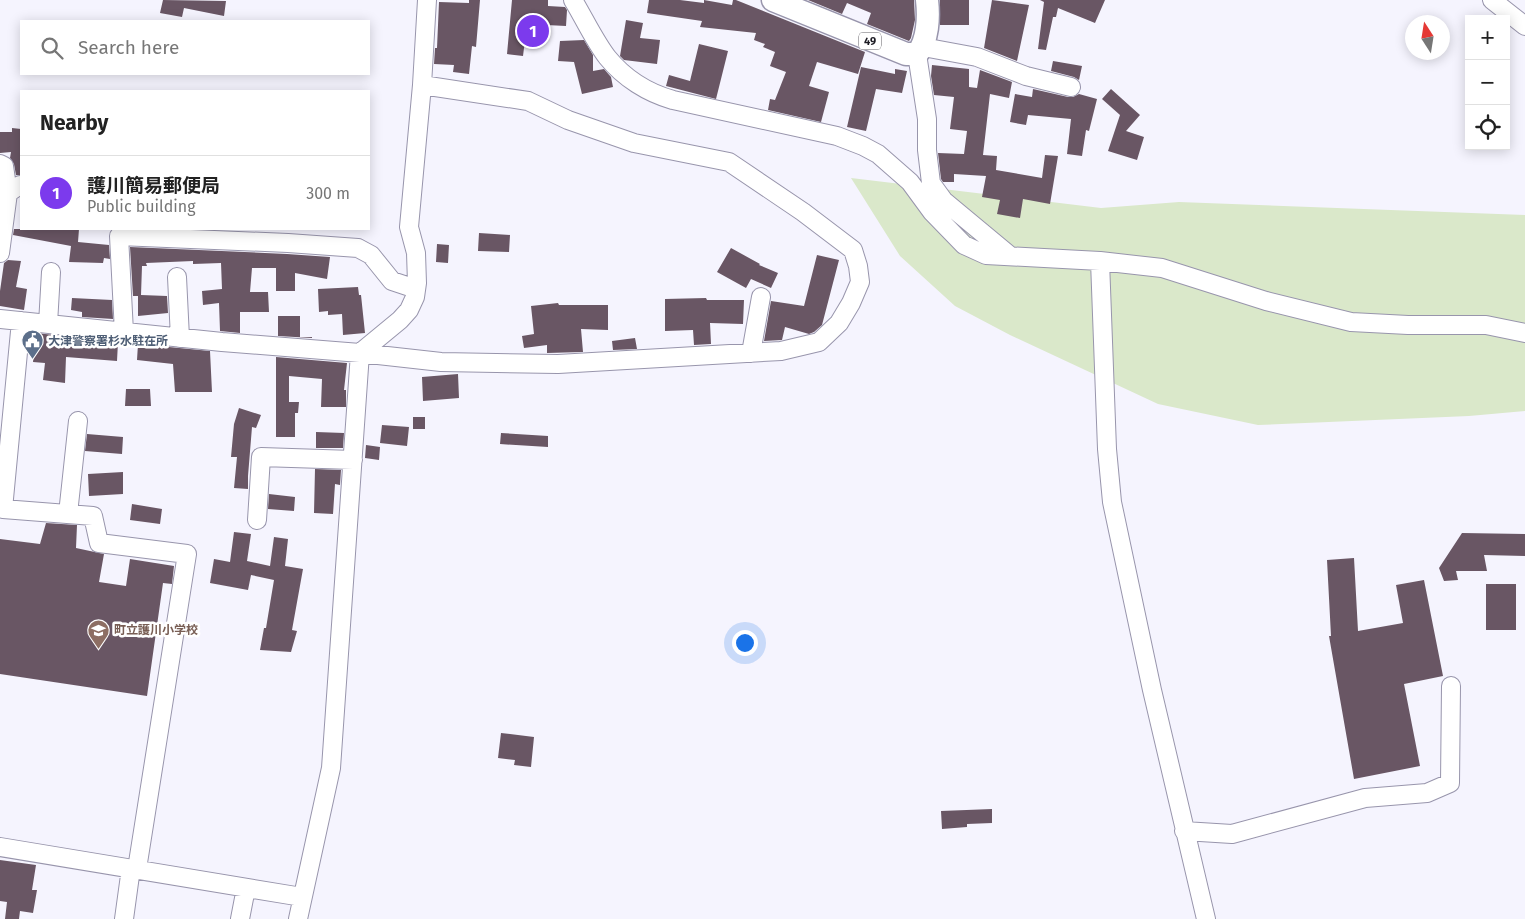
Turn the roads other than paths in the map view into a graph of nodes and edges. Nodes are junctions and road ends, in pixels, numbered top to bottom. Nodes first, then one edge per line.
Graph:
1 (427, 0) edge
2 (573, 0) edge
3 (773, 0) edge
4 (928, 0) edge
5 (1492, 0) edge
6 (1525, 26) edge
7 (920, 50) junction
8 (422, 85) junction
9 (1071, 87) dead end
10 (0, 164) edge
11 (14, 189) edge
12 (124, 232) edge
13 (0, 248) edge
14 (0, 253) edge
15 (1008, 256) junction
16 (1100, 261) junction
17 (51, 272) dead end
18 (177, 277) dead end
19 (416, 290) junction
20 (761, 297) dead end
21 (0, 319) edge
22 (21, 321) junction
23 (48, 324) junction
24 (124, 332) junction
25 (1525, 333) edge
26 (180, 338) junction
27 (360, 353) junction
28 (751, 353) junction
29 (78, 421) dead end
30 (353, 460) junction
31 (68, 514) junction
32 (257, 520) dead end
33 (1451, 686) dead end
34 (1184, 831) junction
35 (0, 847) edge
36 (134, 869) junction
37 (246, 888) junction
38 (302, 897) junction
39 (124, 919) edge
40 (240, 919) edge
41 (298, 919) edge
42 (1206, 919) edge

1 - 8 street
2 - 15 street
3 - 7 main road, 49
4 - 7 main road
5 - 6 street
7 - 9 street
7 - 15 street
8 - 19 street
8 - 28 street
10 - 11 street
11 - 13 street
12 - 19 street
12 - 24 street
13 - 14 street
15 - 16 street
16 - 25 street
16 - 34 street
17 - 23 street
18 - 26 street
19 - 27 street
20 - 28 street
21 - 22 street
22 - 23 street
22 - 31 street
23 - 24 street
24 - 26 street
26 - 27 street
27 - 28 street
27 - 30 street
29 - 31 street
30 - 32 street
30 - 38 street
31 - 36 street
33 - 34 street
34 - 42 street
35 - 36 street
36 - 37 street
36 - 39 street
37 - 38 street
37 - 40 street
38 - 41 street

